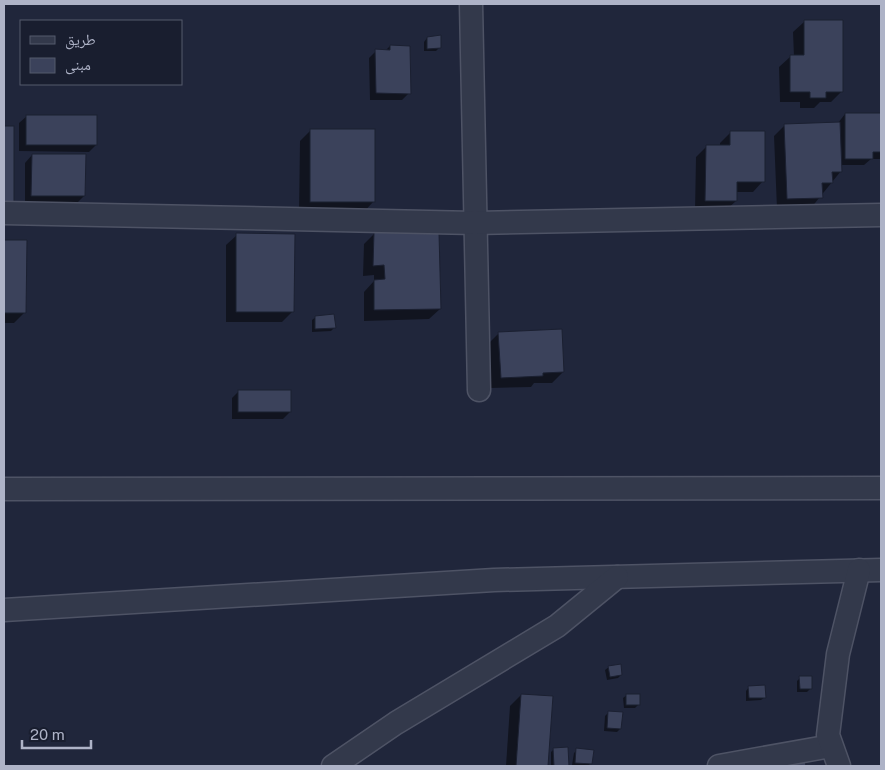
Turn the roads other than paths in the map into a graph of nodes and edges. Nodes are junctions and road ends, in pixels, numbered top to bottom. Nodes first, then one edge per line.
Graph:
1 (471, 4) edge
2 (4, 213) edge
3 (881, 215) edge
4 (475, 223) junction
5 (479, 390) dead end
6 (881, 488) edge
7 (4, 490) edge
8 (859, 570) junction
9 (881, 570) edge
10 (617, 577) junction
11 (4, 610) edge
12 (831, 746) junction
13 (333, 766) edge
14 (719, 766) edge
15 (839, 766) edge

1 - 4 street
2 - 4 street
3 - 4 street
4 - 5 street
6 - 7 street
8 - 9 street
8 - 10 street
8 - 12 street
10 - 11 street
10 - 13 street
12 - 14 street
12 - 15 street

